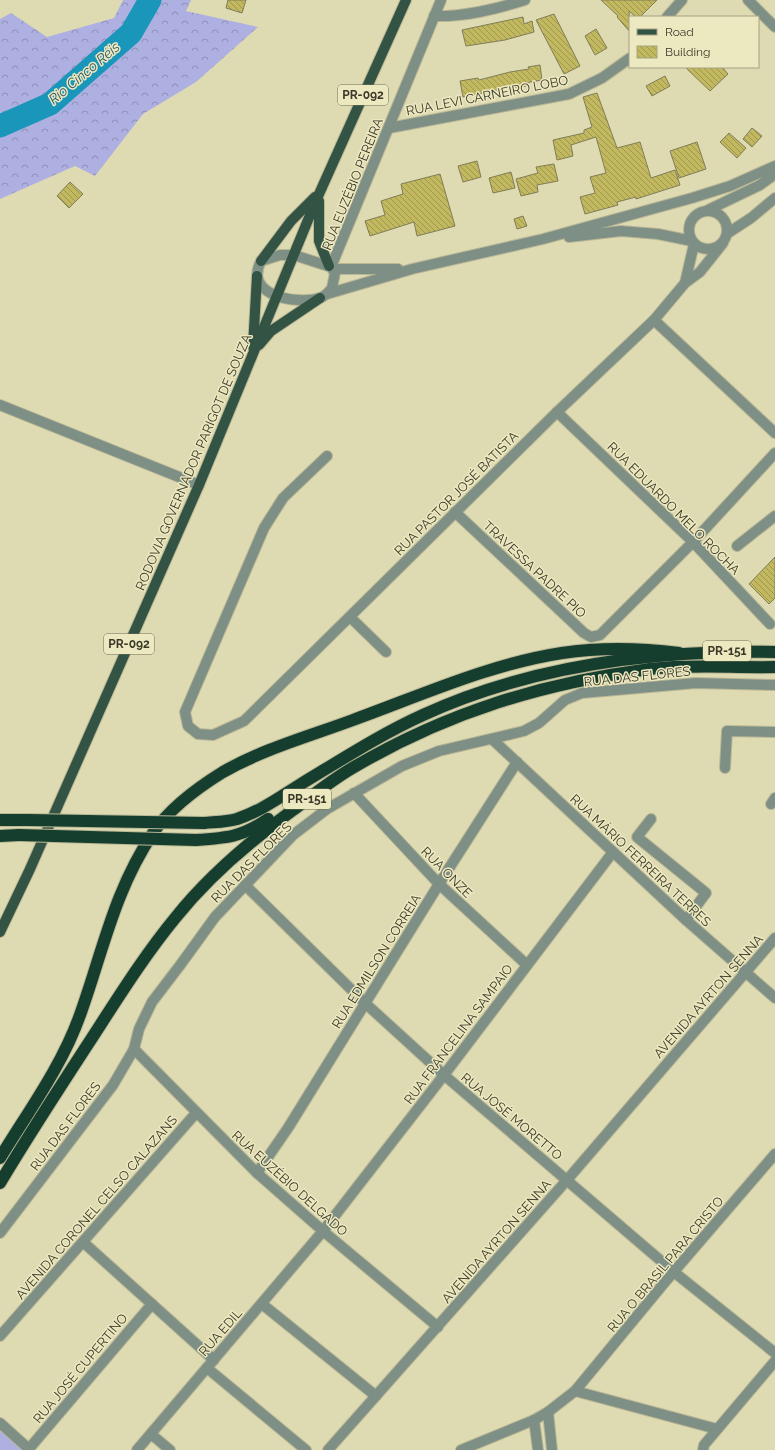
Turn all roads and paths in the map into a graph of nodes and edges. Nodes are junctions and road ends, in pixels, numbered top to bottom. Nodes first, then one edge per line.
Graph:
1 (406, 0) edge
2 (441, 0) edge
3 (526, 0) edge
4 (682, 0) edge
5 (748, 0) edge
6 (434, 16) junction
7 (668, 16) edge
8 (775, 27) edge
9 (629, 59) edge
10 (388, 128) junction
11 (775, 166) edge
12 (775, 174) edge
13 (321, 191) junction
14 (692, 198) junction
15 (775, 198) edge
16 (708, 210) junction
17 (697, 214) junction
18 (728, 233) junction
19 (543, 239) junction
20 (693, 242) junction
21 (723, 243) junction
22 (294, 255) junction
23 (261, 261) junction
24 (331, 267) junction
25 (412, 269) junction
26 (257, 276) junction
27 (685, 283) junction
28 (277, 296) junction
29 (324, 296) junction
30 (654, 320) junction
31 (253, 353) junction
32 (0, 404) edge
33 (557, 412) junction
34 (775, 433) edge
35 (775, 453) edge
36 (327, 456) dead end
37 (199, 485) junction
38 (455, 512) junction
39 (775, 516) edge
40 (693, 542) junction
41 (738, 546) dead end
42 (350, 617) junction
43 (770, 624) dead end
44 (386, 652) dead end
45 (775, 652) edge
46 (679, 653) junction
47 (775, 667) edge
48 (775, 685) edge
49 (775, 732) edge
50 (492, 739) junction
51 (517, 762) junction
52 (352, 768) junction
53 (725, 768) dead end
54 (354, 793) junction
55 (651, 819) dead end
56 (0, 820) edge
57 (0, 836) edge
58 (613, 852) junction
59 (439, 884) junction
60 (245, 885) junction
61 (686, 920) junction
62 (0, 932) edge
63 (775, 938) edge
64 (527, 965) junction
65 (746, 972) junction
66 (775, 998) edge
67 (365, 1003) junction
68 (134, 1049) junction
69 (444, 1075) junction
70 (196, 1113) junction
71 (775, 1154) edge
72 (0, 1158) edge
73 (257, 1173) junction
74 (568, 1180) junction
75 (0, 1183) edge
76 (323, 1231) junction
77 (0, 1233) edge
78 (83, 1242) junction
79 (674, 1272) junction
80 (152, 1304) junction
81 (262, 1304) junction
82 (438, 1327) junction
83 (0, 1336) edge
84 (775, 1353) edge
85 (775, 1361) edge
86 (210, 1364) junction
87 (575, 1391) junction
88 (376, 1396) junction
89 (548, 1412) junction
90 (534, 1420) junction
91 (0, 1424) edge
92 (717, 1429) junction
93 (151, 1434) junction
94 (29, 1450) edge
95 (137, 1450) edge
96 (170, 1450) edge
97 (306, 1450) edge
98 (328, 1450) edge
99 (461, 1450) edge
100 (538, 1450) edge
101 (552, 1450) edge
102 (703, 1450) edge

1 - 13 main road, RODOVIA GOVERNADOR PARIGOT DE SOUZA / PR-092
2 - 6 street, RUA EUZÉBIO PEREIRA
3 - 6 street
4 - 7 street
5 - 8 street
6 - 10 street, RUA EUZÉBIO PEREIRA
9 - 10 street, RUA LEVI CARNEIRO LOBO
10 - 24 street, RUA EUZÉBIO PEREIRA
11 - 14 street
12 - 16 street
13 - 22 main road, RODOVIA GOVERNADOR PARIGOT DE SOUZA / PR-092
13 - 23 main road
13 - 24 main road
14 - 17 street
14 - 19 street
15 - 18 street
16 - 17 street
16 - 18 street
17 - 20 street
18 - 21 street
19 - 20 street
19 - 25 street
20 - 21 street
20 - 27 street, RUA PASTOR JOSÉ BATISTA
21 - 27 street, RUA PASTOR JOSÉ BATISTA
22 - 23 street
22 - 24 street
22 - 28 main road, RODOVIA GOVERNADOR PARIGOT DE SOUZA / PR-092
23 - 26 street
24 - 25 street
24 - 29 street, RUA EUZÉBIO PEREIRA
25 - 29 street
26 - 28 street
26 - 31 main road
27 - 30 street, RUA PASTOR JOSÉ BATISTA
28 - 29 street
28 - 31 main road, RODOVIA GOVERNADOR PARIGOT DE SOUZA / PR-092
29 - 31 main road
30 - 33 street, RUA PASTOR JOSÉ BATISTA
30 - 34 street
31 - 37 main road, RODOVIA GOVERNADOR PARIGOT DE SOUZA / PR-092
32 - 37 street
33 - 38 street, RUA PASTOR JOSÉ BATISTA
33 - 40 street, RUA EDUARDO MELO ROCHA
35 - 40 street
36 - 42 street, RUA PASTOR JOSÉ BATISTA
37 - 62 main road, RODOVIA GOVERNADOR PARIGOT DE SOUZA / PR-092
38 - 40 street, TRAVESSA PADRE PIO
38 - 42 street, RUA PASTOR JOSÉ BATISTA
39 - 41 street
40 - 43 street, RUA EDUARDO MELO ROCHA
42 - 44 street
45 - 46 highway, PR-151
46 - 56 highway, PR-151, bridge
46 - 72 highway, PR-151
47 - 52 highway, PR-151
48 - 50 street, RUA DAS FLORES
49 - 53 street
50 - 51 street, RUA MÁRIO FERREIRA TERRES
50 - 54 street, RUA DAS FLORES
51 - 58 street, RUA MÁRIO FERREIRA TERRES
51 - 59 street, RUA EDMILSON CORREIA
52 - 57 highway, PR-151, bridge
52 - 75 highway, PR-151
54 - 59 street, RUA ONZE
54 - 60 street, RUA DAS FLORES
55 - 61 street
58 - 61 street, RUA MÁRIO FERREIRA TERRES
58 - 64 street, RUA FRANCELINA SAMPAIO
59 - 64 street, RUA ONZE
59 - 67 street, RUA EDMILSON CORREIA
60 - 67 street, RUA JOSÉ MORETTO
60 - 68 street, RUA DAS FLORES
61 - 65 street, RUA MÁRIO FERREIRA TERRES
63 - 65 street, AVENIDA AYRTON SENNA
64 - 69 street, RUA FRANCELINA SAMPAIO
65 - 66 street, RUA MÁRIO FERREIRA TERRES
65 - 74 street, AVENIDA AYRTON SENNA
67 - 69 street, RUA JOSÉ MORETTO
67 - 73 street, RUA EDMILSON CORREIA
68 - 70 street, RUA EUZÉBIO DELGADO
68 - 77 street, RUA DAS FLORES
69 - 74 street, RUA JOSÉ MORETTO
69 - 76 street, RUA FRANCELINA SAMPAIO
70 - 73 street, RUA EUZÉBIO DELGADO
70 - 78 street, AVENIDA CORONEL CELSO CALAZANS
71 - 79 street, RUA O BRASIL PARA CRISTO
73 - 76 street, RUA EUZÉBIO DELGADO
74 - 79 street, RUA JOSÉ MORETTO
74 - 82 street, AVENIDA AYRTON SENNA
76 - 81 street, RUA EDIL
76 - 82 street, RUA EUZÉBIO DELGADO
78 - 80 street
78 - 83 street, AVENIDA CORONEL CELSO CALAZANS
79 - 84 street, RUA JOSÉ MORETTO
79 - 87 street, RUA O BRASIL PARA CRISTO
80 - 86 street
80 - 94 street, RUA JOSÉ CUPERTINO
81 - 86 street, RUA EDIL
81 - 88 street
82 - 88 street, AVENIDA AYRTON SENNA
85 - 92 street
86 - 93 street, RUA EDIL
86 - 97 street
87 - 89 street, RUA O BRASIL PARA CRISTO
87 - 92 street
88 - 98 street, AVENIDA AYRTON SENNA
89 - 90 street, RUA O BRASIL PARA CRISTO
89 - 101 street
90 - 99 street, RUA O BRASIL PARA CRISTO
90 - 100 street
91 - 94 street
92 - 102 street
93 - 95 street, RUA EDIL
93 - 96 street

